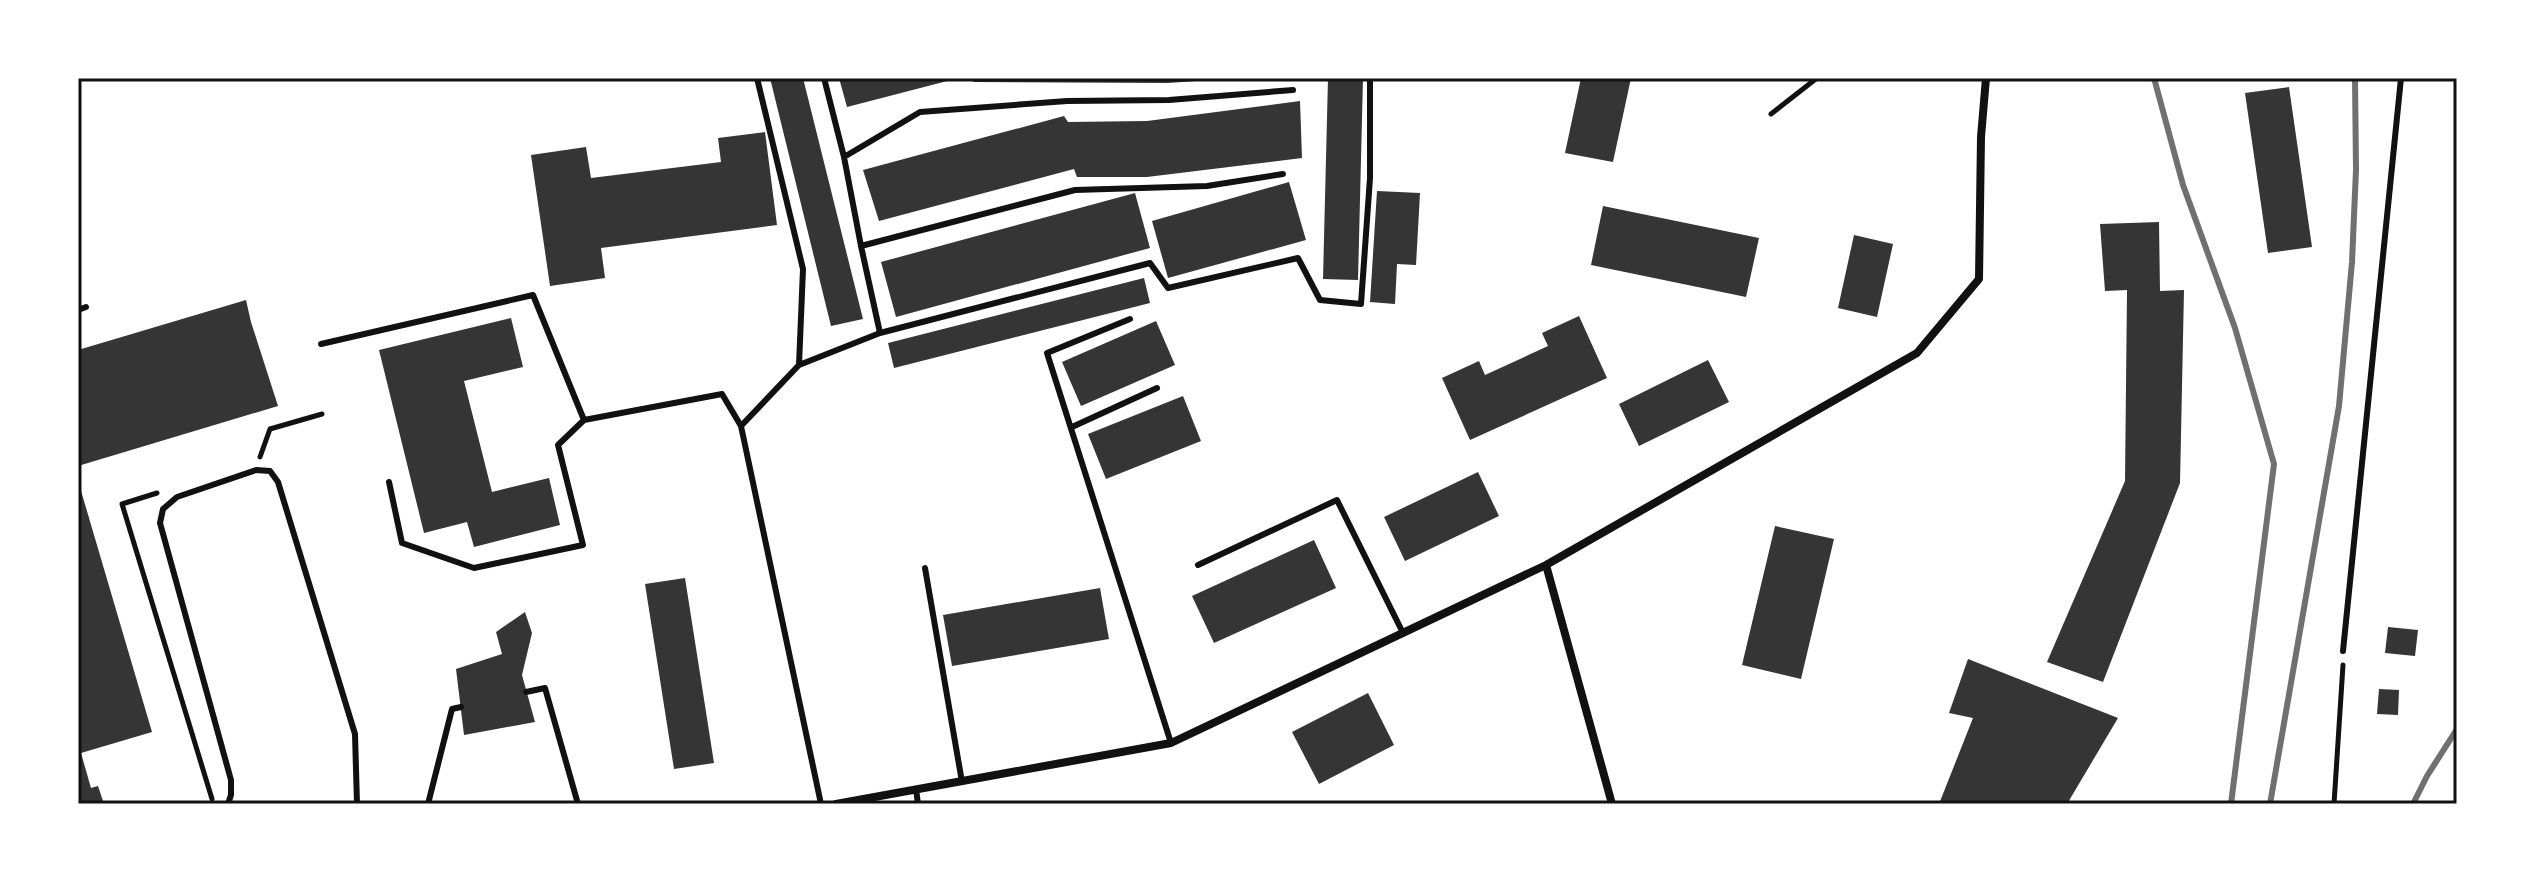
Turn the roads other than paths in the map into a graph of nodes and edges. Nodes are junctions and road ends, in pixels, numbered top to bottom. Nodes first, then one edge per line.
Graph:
1 (757, 78) edge
2 (824, 78) edge
3 (1370, 78) edge
4 (1986, 78) edge
5 (2401, 78) edge
6 (1293, 90) dead end
7 (844, 157) junction
8 (1283, 174) dead end
9 (861, 246) junction
10 (86, 307) dead end
11 (78, 310) edge
12 (1130, 319) dead end
13 (880, 333) junction
14 (321, 344) dead end
15 (799, 365) junction
16 (1157, 388) dead end
17 (584, 420) junction
18 (741, 426) junction
19 (1072, 427) junction
20 (389, 482) dead end
21 (1198, 565) dead end
22 (1546, 565) junction
23 (925, 568) dead end
24 (1403, 633) junction
25 (2343, 651) road end
26 (526, 692) dead end
27 (461, 707) dead end
28 (1171, 743) junction
29 (962, 782) junction
30 (916, 789) junction
31 (228, 804) edge
32 (357, 804) edge
33 (428, 804) edge
34 (578, 804) edge
35 (821, 804) edge
36 (836, 804) edge
37 (918, 804) edge
38 (1612, 804) edge

1 - 15 lane
2 - 7 lane
3 - 13 lane
4 - 22 street
5 - 25 lane
6 - 7 lane
7 - 9 lane
8 - 9 lane
9 - 13 lane
10 - 11 lane
12 - 19 lane
13 - 15 lane
14 - 17 lane
15 - 18 lane
16 - 19 lane
17 - 18 lane
17 - 20 lane
18 - 35 lane
19 - 28 lane
21 - 24 lane
22 - 24 street
22 - 38 street
23 - 29 lane
24 - 28 street
26 - 34 lane
27 - 33 lane
28 - 29 street
29 - 30 street
30 - 36 street
30 - 37 lane
31 - 32 lane

